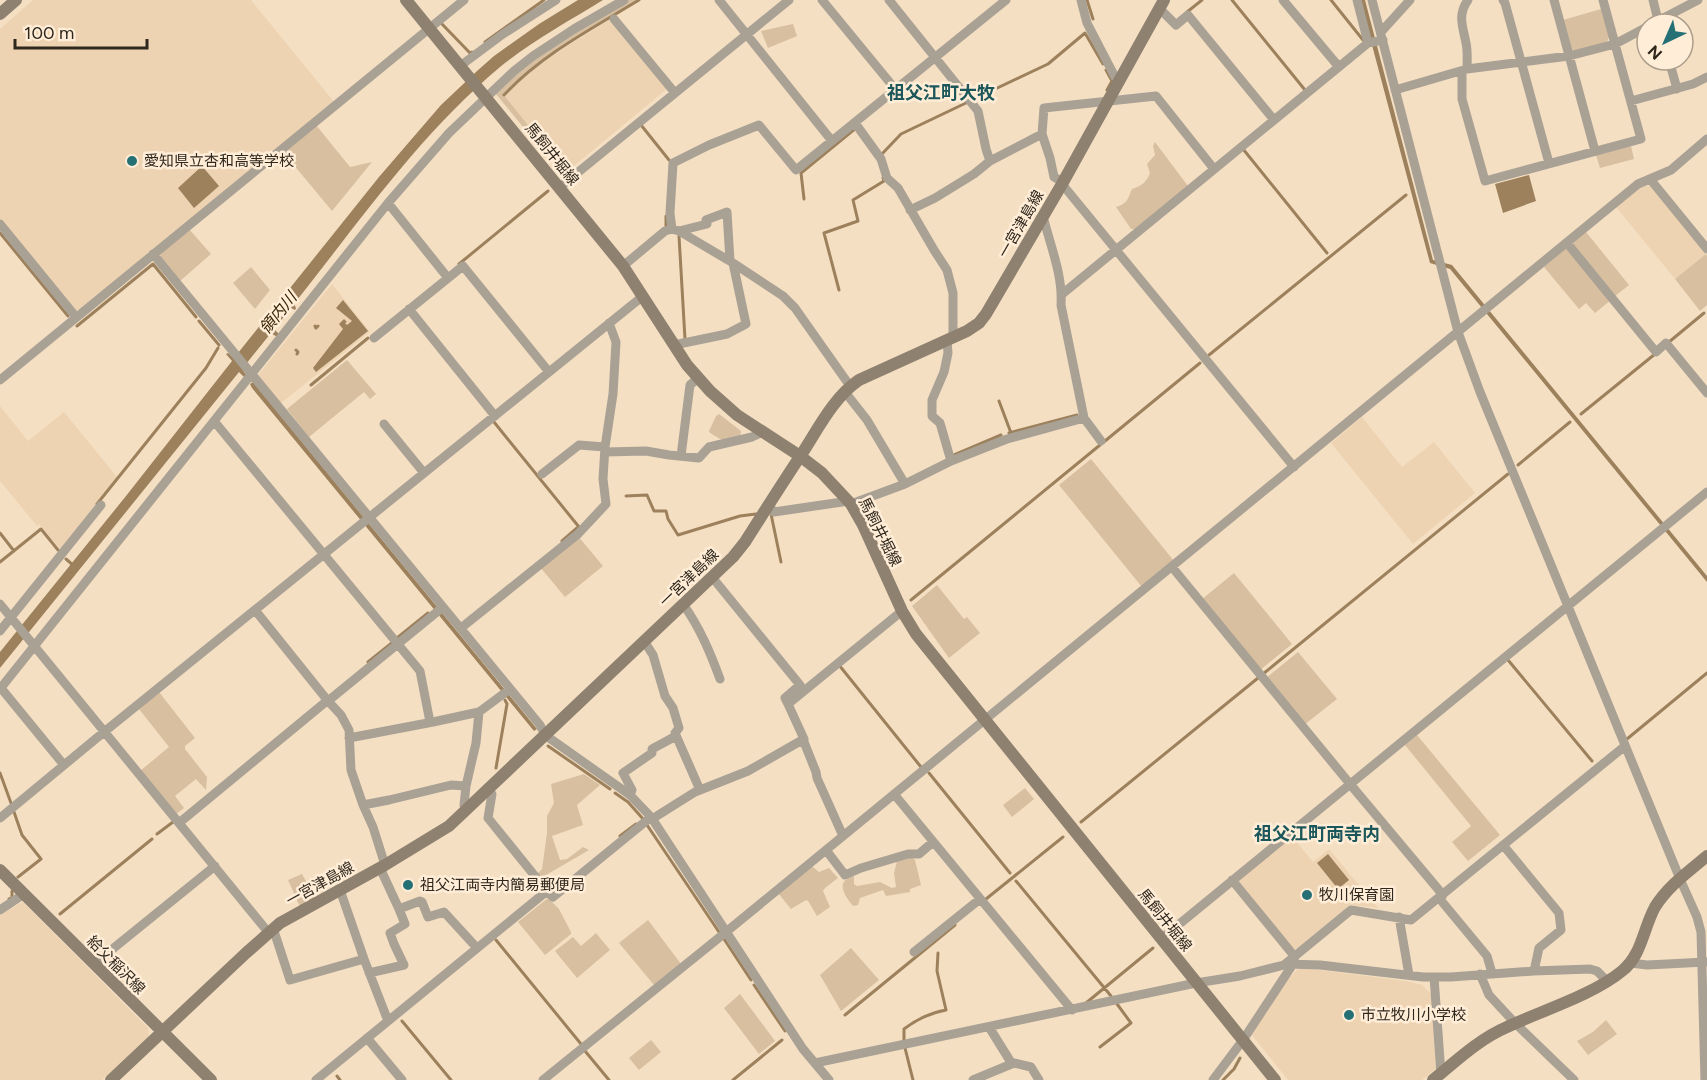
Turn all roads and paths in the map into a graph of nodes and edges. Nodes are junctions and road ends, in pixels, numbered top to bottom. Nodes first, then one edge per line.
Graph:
1 (16, 0) edge
2 (406, 0) edge
3 (464, 0) edge
4 (556, 0) edge
5 (624, 0) edge
6 (719, 0) edge
7 (789, 0) edge
8 (822, 0) edge
9 (889, 0) edge
10 (1006, 0) edge
11 (1081, 0) edge
12 (1283, 0) edge
13 (1357, 0) edge
14 (1372, 0) edge
15 (1410, 0) edge
16 (1468, 0) edge
17 (1503, 0) edge
18 (1554, 0) edge
19 (1603, 0) edge
20 (1698, 0) edge
21 (1162, 4) edge
22 (1676, 12) edge
23 (0, 14) edge
24 (614, 19) dead end
25 (429, 29) junction
26 (1635, 33) edge
27 (746, 35) junction
28 (1376, 40) junction
29 (1615, 44) junction
30 (1569, 56) junction
31 (936, 57) junction
32 (1521, 62) junction
33 (460, 66) junction
34 (1339, 67) junction
35 (1465, 70) junction
36 (1672, 72) edge
37 (1707, 77) edge
38 (1119, 78) junction
39 (1677, 89) junction
40 (896, 90) junction
41 (1395, 90) junction
42 (675, 93) junction
43 (485, 97) junction
44 (1631, 101) junction
45 (1106, 102) junction
46 (1274, 120) junction
47 (855, 123) junction
48 (1042, 134) junction
49 (1707, 139) edge
50 (832, 141) junction
51 (1595, 151) junction
52 (990, 161) junction
53 (1549, 163) junction
54 (1214, 169) junction
55 (1650, 179) junction
56 (1062, 183) junction
57 (560, 187) junction
58 (388, 203) junction
59 (910, 210) junction
60 (1043, 216) junction
61 (0, 224) edge
62 (675, 230) junction
63 (1567, 243) junction
64 (1116, 249) junction
65 (1707, 249) edge
66 (153, 254) junction
67 (732, 262) junction
68 (623, 267) junction
69 (447, 278) junction
70 (1061, 295) junction
71 (643, 296) junction
72 (409, 309) junction
73 (76, 317) junction
74 (609, 323) junction
75 (1458, 332) junction
76 (374, 338) dead end
77 (950, 339) junction
78 (674, 345) junction
79 (549, 372) junction
80 (252, 374) junction
81 (699, 378) junction
82 (0, 380) edge
83 (847, 389) junction
84 (1707, 393) edge
85 (495, 416) junction
86 (1084, 417) junction
87 (214, 421) junction
88 (384, 424) dead end
89 (763, 432) junction
90 (1101, 441) dead end
91 (605, 450) junction
92 (681, 456) junction
93 (800, 456) junction
94 (951, 461) junction
95 (1294, 466) junction
96 (424, 473) junction
97 (542, 474) dead end
98 (905, 484) junction
99 (1707, 492) edge
100 (850, 502) junction
101 (101, 505) dead end
102 (769, 506) junction
103 (366, 520) junction
104 (324, 554) junction
105 (1172, 567) junction
106 (712, 577) junction
107 (0, 604) edge
108 (683, 604) junction
109 (1568, 606) junction
110 (255, 610) junction
111 (440, 610) junction
112 (902, 611) junction
113 (11, 619) junction
114 (460, 628) junction
115 (0, 631) edge
116 (644, 641) junction
117 (398, 644) junction
118 (33, 645) junction
119 (720, 679) dead end
120 (0, 689) edge
121 (507, 691) junction
122 (328, 700) junction
123 (788, 704) junction
124 (479, 712) junction
125 (985, 720) junction
126 (430, 722) junction
127 (105, 732) junction
128 (545, 735) junction
129 (676, 736) junction
130 (349, 738) junction
131 (804, 739) junction
132 (1625, 746) junction
133 (64, 765) junction
134 (1350, 784) junction
135 (466, 786) junction
136 (487, 789) junction
137 (700, 790) junction
138 (894, 794) junction
139 (630, 795) junction
140 (363, 805) junction
141 (467, 808) junction
142 (0, 818) edge
143 (652, 818) junction
144 (179, 823) junction
145 (843, 836) junction
146 (933, 842) junction
147 (1503, 845) junction
148 (826, 850) junction
149 (1707, 856) edge
150 (214, 866) junction
151 (382, 867) junction
152 (0, 870) edge
153 (1680, 879) junction
154 (1232, 880) junction
155 (340, 890) junction
156 (547, 891) junction
157 (24, 894) junction
158 (1441, 896) junction
159 (980, 899) junction
160 (399, 909) junction
161 (0, 910) edge
162 (1399, 917) junction
163 (271, 930) junction
164 (726, 932) junction
165 (1161, 939) junction
166 (477, 948) junction
167 (914, 952) dead end
168 (364, 959) junction
169 (1291, 962) junction
170 (1704, 962) edge
171 (1631, 963) junction
172 (93, 964) junction
173 (1534, 971) junction
174 (369, 973) junction
175 (1492, 973) junction
176 (1480, 974) junction
177 (1409, 975) junction
178 (1434, 977) junction
179 (1607, 981) junction
180 (1196, 982) junction
181 (1072, 1010) junction
182 (388, 1021) junction
183 (1515, 1023) junction
184 (989, 1027) junction
185 (162, 1032) junction
186 (367, 1038) junction
187 (1243, 1040) junction
188 (815, 1063) junction
189 (1012, 1064) junction
190 (1437, 1077) edge
191 (111, 1080) edge
192 (211, 1080) edge
193 (316, 1080) edge
194 (402, 1080) edge
195 (543, 1080) edge
196 (830, 1080) edge
197 (973, 1080) edge
198 (1039, 1080) edge
199 (1213, 1080) edge
200 (1275, 1080) edge
201 (1574, 1080) edge
202 (1705, 1080) edge

1 - 23 main road
2 - 25 main road, 馬飼井堀線
3 - 25 street
4 - 33 street
5 - 43 street
6 - 27 street
7 - 27 street
8 - 40 street
9 - 31 street
10 - 31 street
11 - 38 street
12 - 34 street
13 - 28 street
14 - 28 street
15 - 28 street
16 - 35 street
17 - 32 street
18 - 30 street
19 - 29 street
20 - 22 street
21 - 38 main road, 一宮津島線
21 - 46 street
24 - 42 street
25 - 33 main road, 馬飼井堀線
25 - 66 street
26 - 29 street
27 - 42 street
27 - 50 street
28 - 34 street
28 - 41 street
29 - 30 street
29 - 44 street
30 - 32 street
30 - 51 street
31 - 40 street
31 - 52 street
32 - 35 street
32 - 53 street
33 - 43 main road, 馬飼井堀線
34 - 46 street
35 - 41 street
35 - 53 street
36 - 39 street
37 - 39 street
38 - 45 main road, 一宮津島線
39 - 44 street
40 - 47 street
41 - 75 street
42 - 57 street
43 - 57 main road, 馬飼井堀線
43 - 58 street
44 - 51 street
45 - 48 street
45 - 54 street
45 - 56 main road, 一宮津島線
46 - 54 street
47 - 50 street
47 - 59 street
48 - 52 street
48 - 56 street
49 - 55 street
50 - 62 street
51 - 53 street
52 - 59 street
54 - 64 street
55 - 63 street
55 - 65 street
56 - 60 main road, 一宮津島線
56 - 64 street
57 - 68 main road, 馬飼井堀線
58 - 69 street
58 - 80 street
59 - 77 street
60 - 70 street
60 - 77 main road, 一宮津島線
61 - 73 street
62 - 67 street
62 - 67 street
62 - 68 street
63 - 75 street
63 - 84 street
64 - 70 street
64 - 95 street
66 - 73 street
66 - 80 street
67 - 78 street
67 - 83 street
68 - 71 main road, 馬飼井堀線
69 - 72 street
69 - 79 street
70 - 86 street
71 - 74 street
71 - 78 main road, 馬飼井堀線
72 - 76 street
72 - 85 street
73 - 82 street
74 - 79 street
74 - 91 street
75 - 95 street
75 - 109 street
77 - 83 main road, 一宮津島線
77 - 94 street
78 - 81 main road, 馬飼井堀線
79 - 85 street
80 - 87 street
80 - 103 street
81 - 89 main road, 馬飼井堀線
81 - 92 street
83 - 93 main road, 一宮津島線
83 - 98 street
85 - 96 street
86 - 90 street
86 - 94 street
87 - 104 street
87 - 118 street
88 - 96 street
89 - 92 street
89 - 93 main road, 馬飼井堀線
91 - 92 street
91 - 97 street
91 - 114 street
93 - 100 main road, 馬飼井堀線
93 - 102 main road, 一宮津島線
94 - 98 street
95 - 105 street
96 - 103 street
98 - 100 street
99 - 109 street
100 - 102 street
100 - 112 main road, 馬飼井堀線
101 - 113 street
102 - 106 main road, 一宮津島線
103 - 104 street
103 - 111 street
104 - 110 street
104 - 117 street
105 - 125 street
105 - 134 street
106 - 108 main road, 一宮津島線
106 - 123 street
107 - 113 street
108 - 116 main road, 一宮津島線
108 - 119 street
109 - 132 street
109 - 134 street
110 - 122 street
110 - 127 street
111 - 114 street
111 - 117 street
112 - 123 street
112 - 125 main road, 馬飼井堀線
113 - 115 street
113 - 118 street
114 - 121 street
116 - 128 main road, 一宮津島線
116 - 129 street
117 - 122 street
117 - 126 street
118 - 120 street
118 - 127 street
120 - 133 street
121 - 124 street
121 - 128 street
122 - 130 street
122 - 144 street
123 - 131 street
124 - 126 street
124 - 135 street
125 - 138 street
125 - 165 main road, 馬飼井堀線
126 - 130 street
127 - 133 street
127 - 144 street
128 - 136 main road, 一宮津島線
128 - 139 street
129 - 137 street
129 - 139 street
130 - 140 street
131 - 137 street
131 - 145 street
132 - 147 street
132 - 153 street
133 - 142 street
134 - 154 street
134 - 158 street
135 - 140 street
135 - 141 street
136 - 141 main road, 一宮津島線
136 - 156 street
137 - 143 street
138 - 145 street
138 - 146 street
139 - 143 street
140 - 151 street
141 - 151 main road, 一宮津島線
143 - 156 street
143 - 164 street
144 - 150 street
145 - 148 street
146 - 148 street
146 - 159 street
147 - 158 street
147 - 173 street
148 - 164 street
149 - 153 main road
150 - 163 street
150 - 172 street
151 - 155 main road, 一宮津島線
151 - 160 street
152 - 157 main road, 給父稲沢線
153 - 170 street
153 - 171 main road
154 - 165 street
154 - 169 street
155 - 163 main road, 一宮津島線
155 - 168 street
156 - 166 street
157 - 161 street
157 - 172 main road, 給父稲沢線
158 - 162 street
158 - 175 street
159 - 167 street
159 - 181 street
160 - 166 street
160 - 174 street
162 - 169 street
162 - 177 street
163 - 168 street
163 - 185 main road, 一宮津島線
164 - 188 street
164 - 195 street
165 - 180 main road, 馬飼井堀線
166 - 182 street
168 - 174 street
169 - 177 street
169 - 180 street
169 - 187 street
170 - 171 street
170 - 202 street
171 - 179 main road
172 - 185 main road, 給父稲沢線
173 - 175 street
173 - 179 street
174 - 182 street
175 - 176 street
176 - 178 street
176 - 183 street
177 - 178 street
178 - 190 street
179 - 183 main road
180 - 181 street
180 - 187 main road, 馬飼井堀線
181 - 184 street
182 - 186 street
183 - 190 main road
183 - 201 street
184 - 188 street
184 - 189 street
185 - 191 main road, 一宮津島線
185 - 192 main road, 給父稲沢線
186 - 193 street
186 - 194 street
187 - 199 street
187 - 200 main road, 馬飼井堀線
188 - 196 street
189 - 197 street
189 - 198 street

